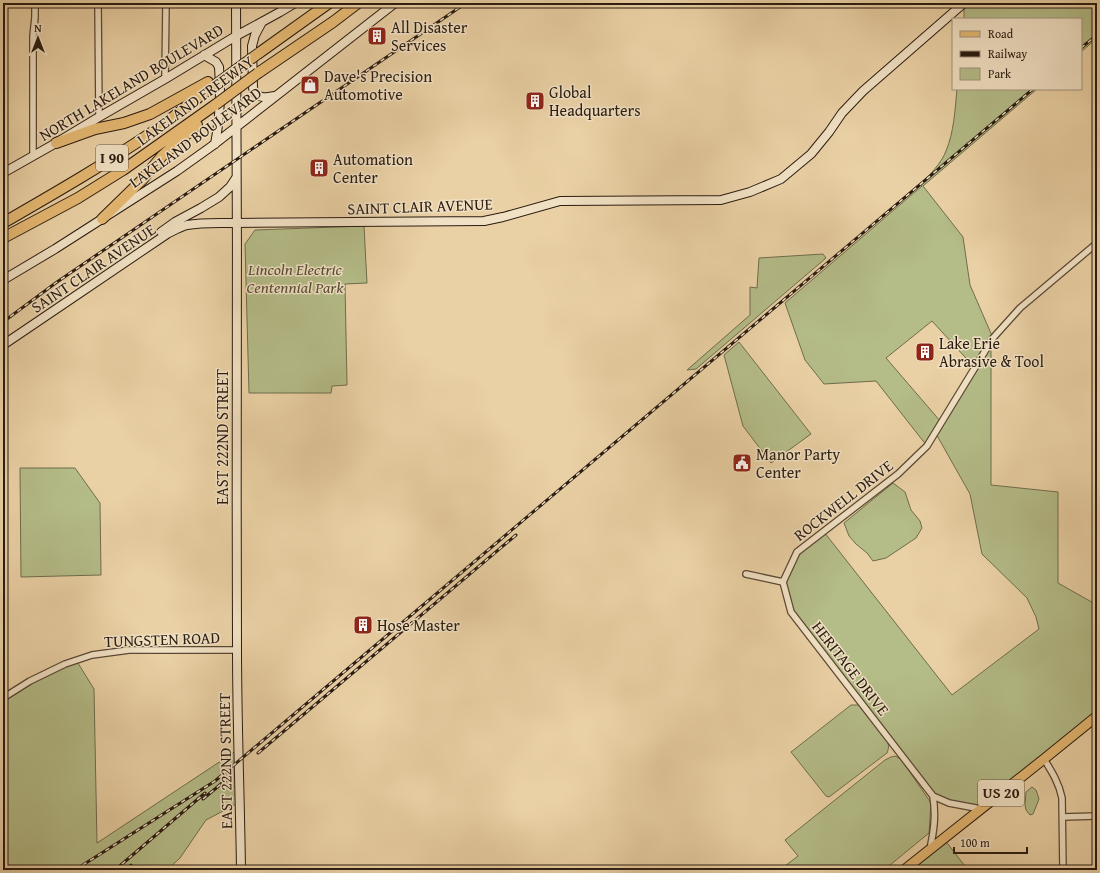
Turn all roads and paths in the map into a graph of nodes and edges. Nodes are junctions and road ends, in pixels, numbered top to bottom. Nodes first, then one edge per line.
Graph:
1 (36, 3) edge
2 (98, 3) edge
3 (166, 3) edge
4 (236, 3) edge
5 (295, 3) edge
6 (329, 3) edge
7 (358, 3) edge
8 (395, 3) edge
9 (964, 3) edge
10 (262, 22) junction
11 (236, 36) junction
12 (204, 55) junction
13 (165, 79) junction
14 (215, 82) junction
15 (276, 96) junction
16 (215, 105) junction
17 (99, 116) junction
18 (237, 127) junction
19 (56, 143) junction
20 (215, 144) junction
21 (33, 156) junction
22 (3, 174) edge
23 (237, 177) junction
24 (102, 219) junction
25 (3, 223) edge
26 (236, 223) junction
27 (3, 238) edge
28 (1097, 243) edge
29 (146, 248) junction
30 (3, 280) edge
31 (3, 345) edge
32 (746, 574) dead end
33 (783, 582) junction
34 (237, 650) junction
35 (3, 698) edge
36 (1097, 716) edge
37 (1044, 759) junction
38 (933, 796) junction
39 (981, 809) junction
40 (1097, 816) edge
41 (1063, 817) junction
42 (930, 850) junction
43 (241, 870) edge
44 (904, 870) edge
45 (1063, 870) edge

1 - 21 street
2 - 17 street
3 - 13 street
4 - 11 street, EAST 222ND STREET
5 - 10 street, NORTH LAKELAND BOULEVARD
6 - 14 highway, LAKELAND FREEWAY, bridge
7 - 16 highway, LAKELAND FREEWAY / I 90, bridge
8 - 15 street, LAKELAND BOULEVARD
9 - 26 street, SAINT CLAIR AVENUE
10 - 11 street, NORTH LAKELAND BOULEVARD
10 - 15 street
11 - 12 street, NORTH LAKELAND BOULEVARD
11 - 18 street, EAST 222ND STREET
12 - 13 street, NORTH LAKELAND BOULEVARD
12 - 20 street
13 - 17 street, NORTH LAKELAND BOULEVARD
14 - 19 highway
14 - 25 highway, LAKELAND FREEWAY / I 90
15 - 18 street, LAKELAND BOULEVARD
16 - 24 highway
16 - 27 highway, LAKELAND FREEWAY / I 90
17 - 19 street, NORTH LAKELAND BOULEVARD
18 - 20 street, LAKELAND BOULEVARD
18 - 23 street, EAST 222ND STREET
19 - 21 street, NORTH LAKELAND BOULEVARD
20 - 24 street, LAKELAND BOULEVARD
21 - 22 street, NORTH LAKELAND BOULEVARD
23 - 26 street, EAST 222ND STREET
23 - 29 street
24 - 30 street, LAKELAND BOULEVARD
26 - 29 street, SAINT CLAIR AVENUE
26 - 34 street, EAST 222ND STREET
28 - 33 street, ROCKWELL DRIVE
29 - 31 street, SAINT CLAIR AVENUE
32 - 33 street
33 - 38 street, HERITAGE DRIVE
34 - 35 street, TUNGSTEN ROAD
34 - 43 street, EAST 222ND STREET
36 - 37 main road, US 20
37 - 39 main road, US 20
37 - 41 street
38 - 39 street
38 - 42 street
39 - 42 main road, US 20
40 - 41 street
41 - 45 street
42 - 44 main road, US 20

